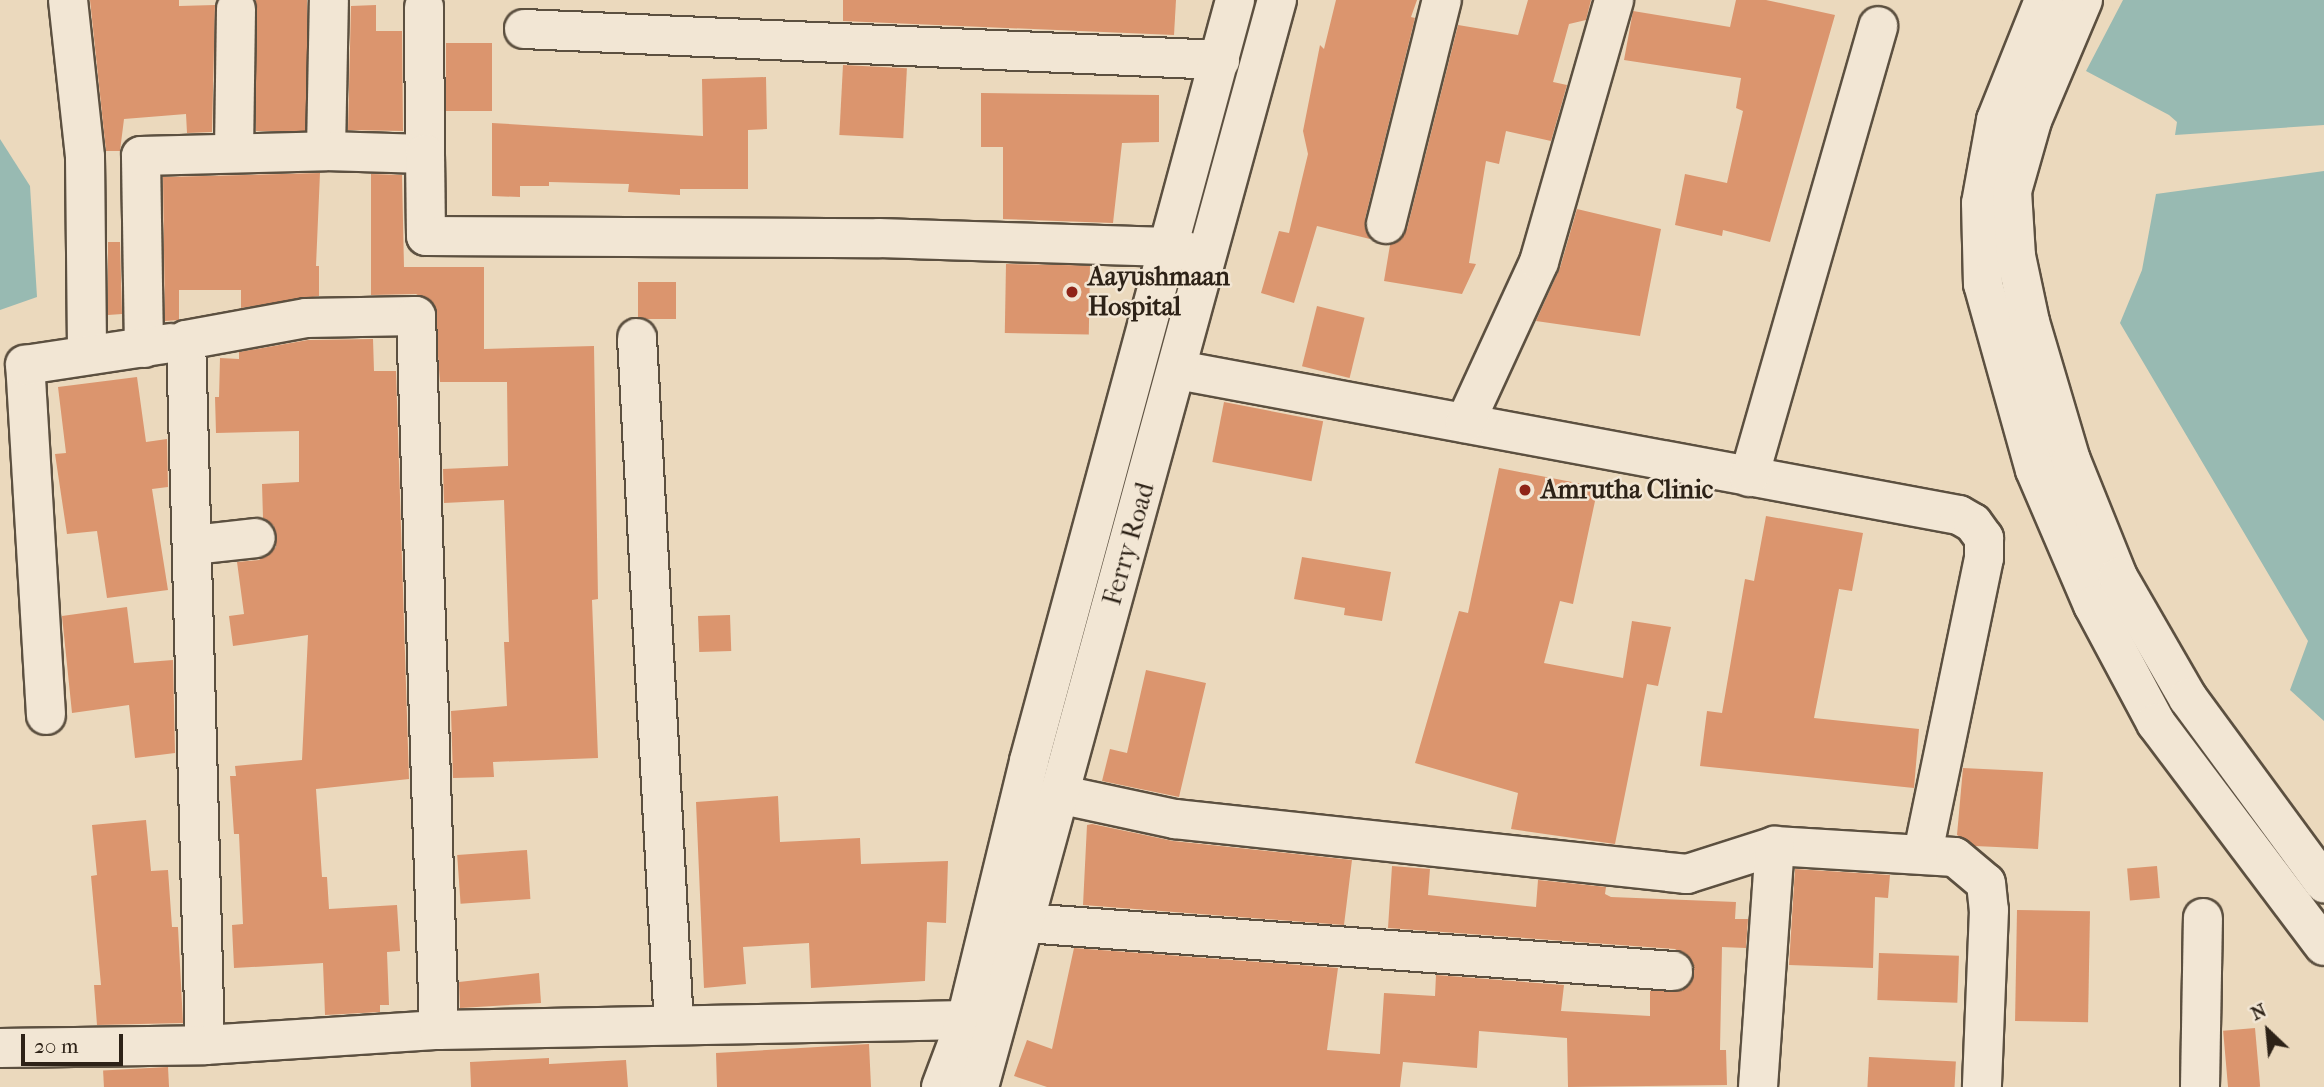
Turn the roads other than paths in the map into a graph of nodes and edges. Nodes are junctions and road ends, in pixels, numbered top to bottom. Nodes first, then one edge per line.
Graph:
1 (68, 0) edge
2 (329, 0) edge
3 (1235, 0) edge
4 (1277, 0) edge
5 (1442, 0) edge
6 (1614, 0) edge
7 (2044, 0) edge
8 (2083, 0) edge
9 (424, 7) dead end
10 (236, 9) dead end
11 (1878, 26) dead end
12 (524, 29) dead end
13 (1220, 60) junction
14 (326, 151) junction
15 (234, 152) junction
16 (425, 154) junction
17 (1386, 224) dead end
18 (1169, 247) junction
19 (1206, 256) junction
20 (637, 338) dead end
21 (186, 340) junction
22 (144, 348) junction
23 (87, 354) junction
24 (13, 366) edge
25 (1178, 370) junction
26 (1465, 423) junction
27 (1749, 477) junction
28 (256, 538) dead end
29 (193, 545) junction
30 (46, 715) dead end
31 (1050, 776) junction
32 (1775, 846) junction
33 (1923, 852) junction
34 (2324, 883) edge
35 (2203, 918) dead end
36 (1026, 923) junction
37 (2324, 946) edge
38 (1672, 971) dead end
39 (981, 1024) junction
40 (674, 1025) junction
41 (439, 1030) junction
42 (205, 1045) junction
43 (0, 1048) edge
44 (942, 1087) edge
45 (979, 1087) edge
46 (1758, 1087) edge
47 (1982, 1087) edge
48 (2200, 1087) edge

1 - 23 street
2 - 14 street
3 - 13 street, Ferry Road
4 - 19 street, Ferry Road
5 - 17 street
6 - 26 street
7 - 37 street
8 - 34 street
9 - 16 street
10 - 15 street
11 - 27 street
12 - 13 street
13 - 18 street, Ferry Road
14 - 15 street
14 - 16 street
15 - 22 street
16 - 18 street
18 - 19 street
18 - 31 street, Ferry Road
19 - 25 street, Ferry Road
20 - 40 street
21 - 22 street
21 - 29 street
21 - 41 street
22 - 23 street
23 - 24 street
24 - 30 street
25 - 26 street
25 - 31 street, Ferry Road
26 - 27 street
27 - 33 street
28 - 29 street
29 - 42 street
31 - 32 street
31 - 36 street, Ferry Road
31 - 39 street, Ferry Road
32 - 33 street
32 - 46 street
33 - 47 street
35 - 48 street
36 - 38 street
36 - 39 street, Ferry Road
39 - 40 street
39 - 44 street, Ferry Road
39 - 45 street, Ferry Road
40 - 41 street
41 - 42 street
42 - 43 street

